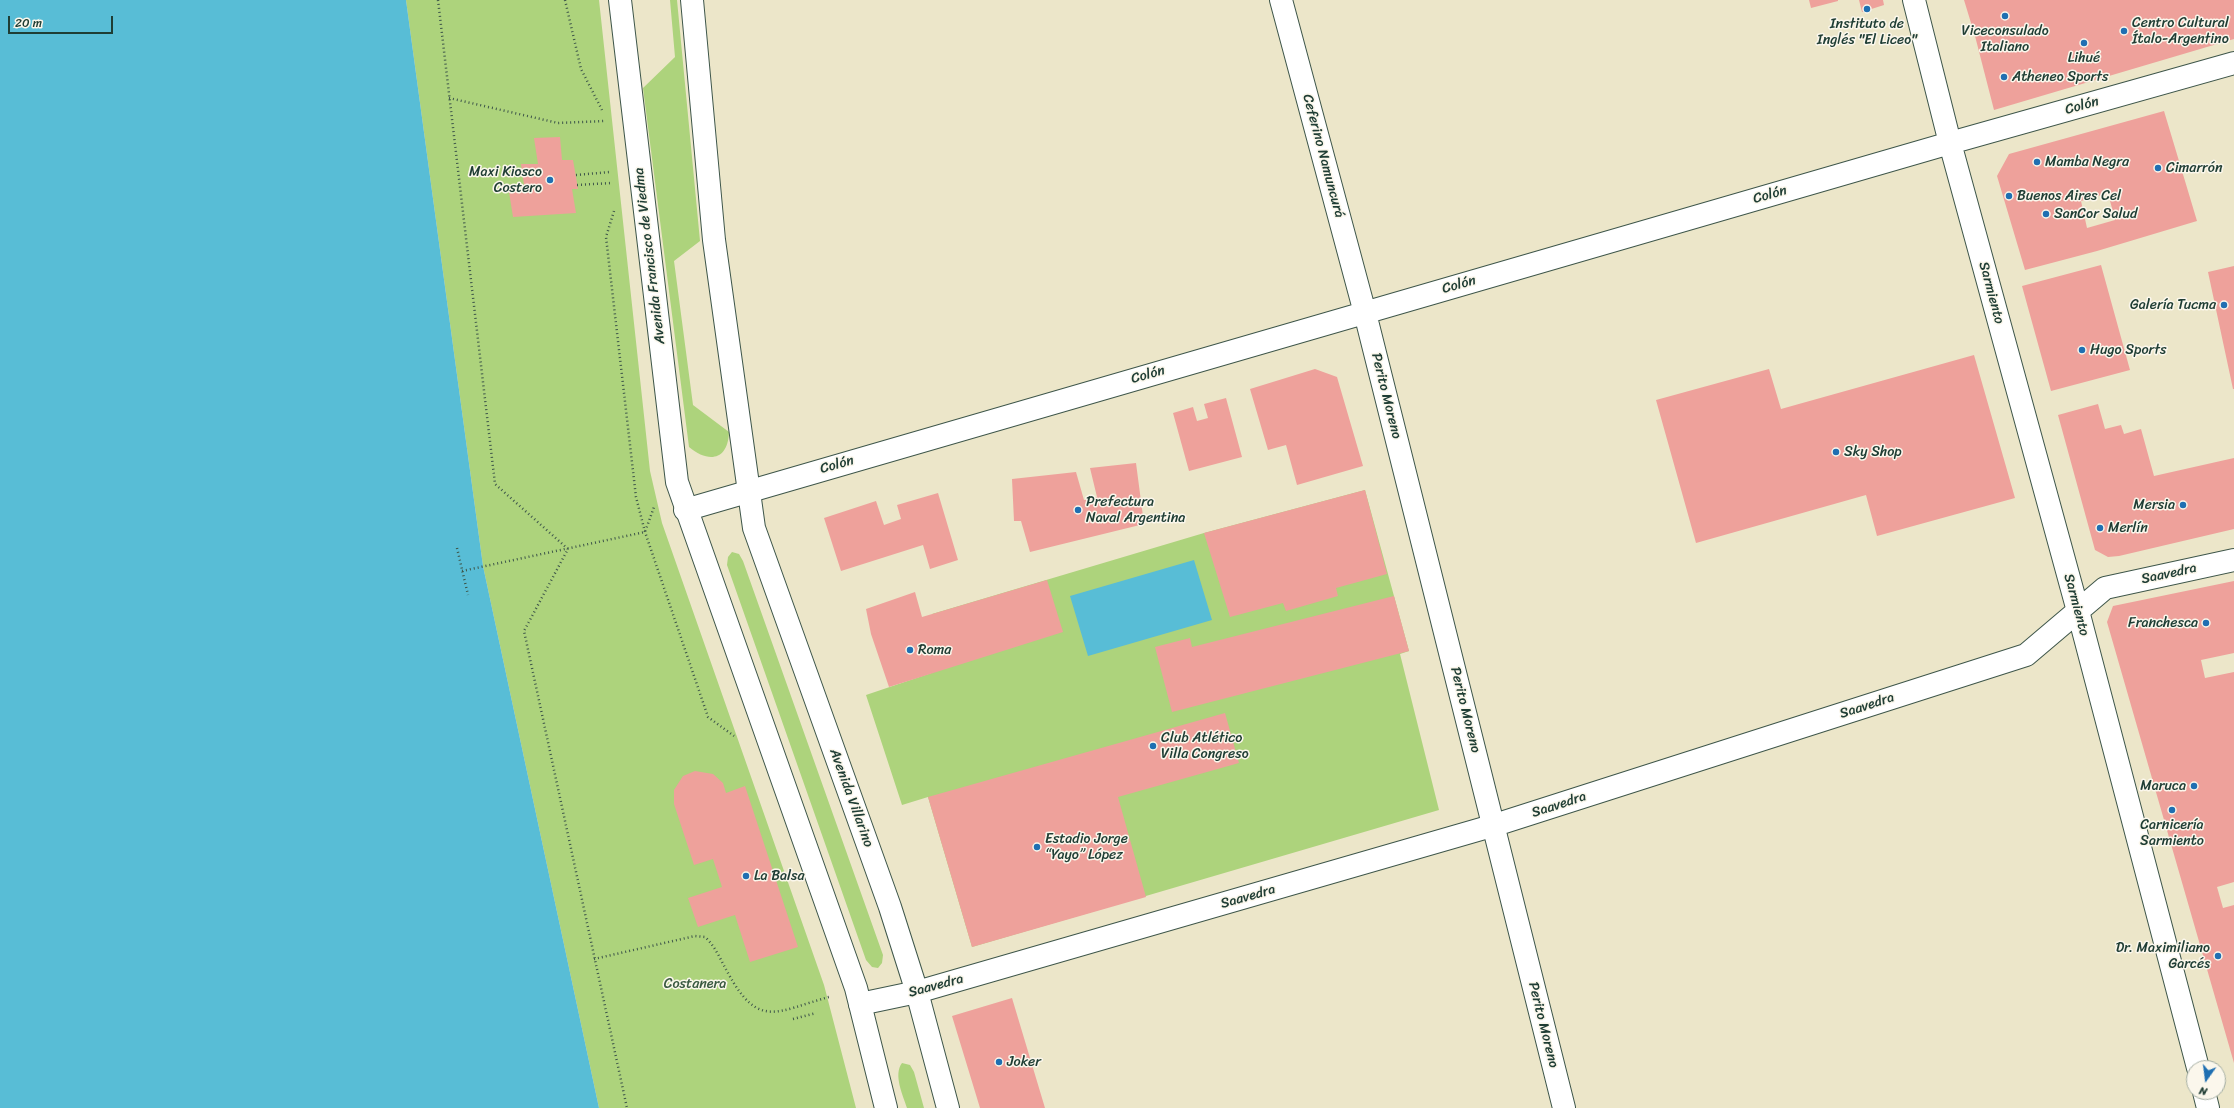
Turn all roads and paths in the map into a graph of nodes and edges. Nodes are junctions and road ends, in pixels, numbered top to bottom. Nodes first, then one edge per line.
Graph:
1 (438, 0) edge
2 (620, 0) edge
3 (692, 0) edge
4 (1281, 0) edge
5 (1914, 0) edge
6 (2234, 63) edge
7 (450, 98) junction
8 (608, 121) dead end
9 (1950, 143) junction
10 (613, 172) dead end
11 (576, 175) dead end
12 (615, 183) dead end
13 (578, 185) dead end
14 (1365, 312) junction
15 (749, 491) junction
16 (685, 510) junction
17 (645, 532) dead end
18 (457, 548) dead end
19 (568, 549) junction
20 (2234, 560) edge
21 (462, 571) junction
22 (468, 595) dead end
23 (2078, 611) junction
24 (1494, 826) junction
25 (594, 959) junction
26 (917, 992) junction
27 (858, 996) junction
28 (816, 1013) dead end
29 (793, 1019) dead end
30 (2196, 1060) edge
31 (627, 1108) edge
32 (886, 1108) edge
33 (948, 1108) edge
34 (1564, 1108) edge

1 - 7 path
2 - 16 street, Avenida Francisco de Viedma
3 - 15 street
4 - 14 street, Ceferino Namuncurá
5 - 9 street, Sarmiento
6 - 9 street, Colón
7 - 8 path
7 - 19 path
9 - 14 street, Colón
9 - 23 street, Sarmiento
10 - 11 path
12 - 13 path
14 - 15 street, Colón
14 - 24 street, Perito Moreno
15 - 16 street, Colón
15 - 26 street, Avenida Villarino
16 - 27 street
17 - 19 path
18 - 21 path
19 - 21 path
19 - 25 path
20 - 23 street, Saavedra
21 - 22 path
23 - 24 street, Saavedra
23 - 30 street, Sarmiento
24 - 26 street, Saavedra
24 - 34 street, Perito Moreno
25 - 27 path
25 - 31 path
26 - 27 street, Saavedra
26 - 33 street, Avenida Villarino
27 - 32 street
28 - 29 path

